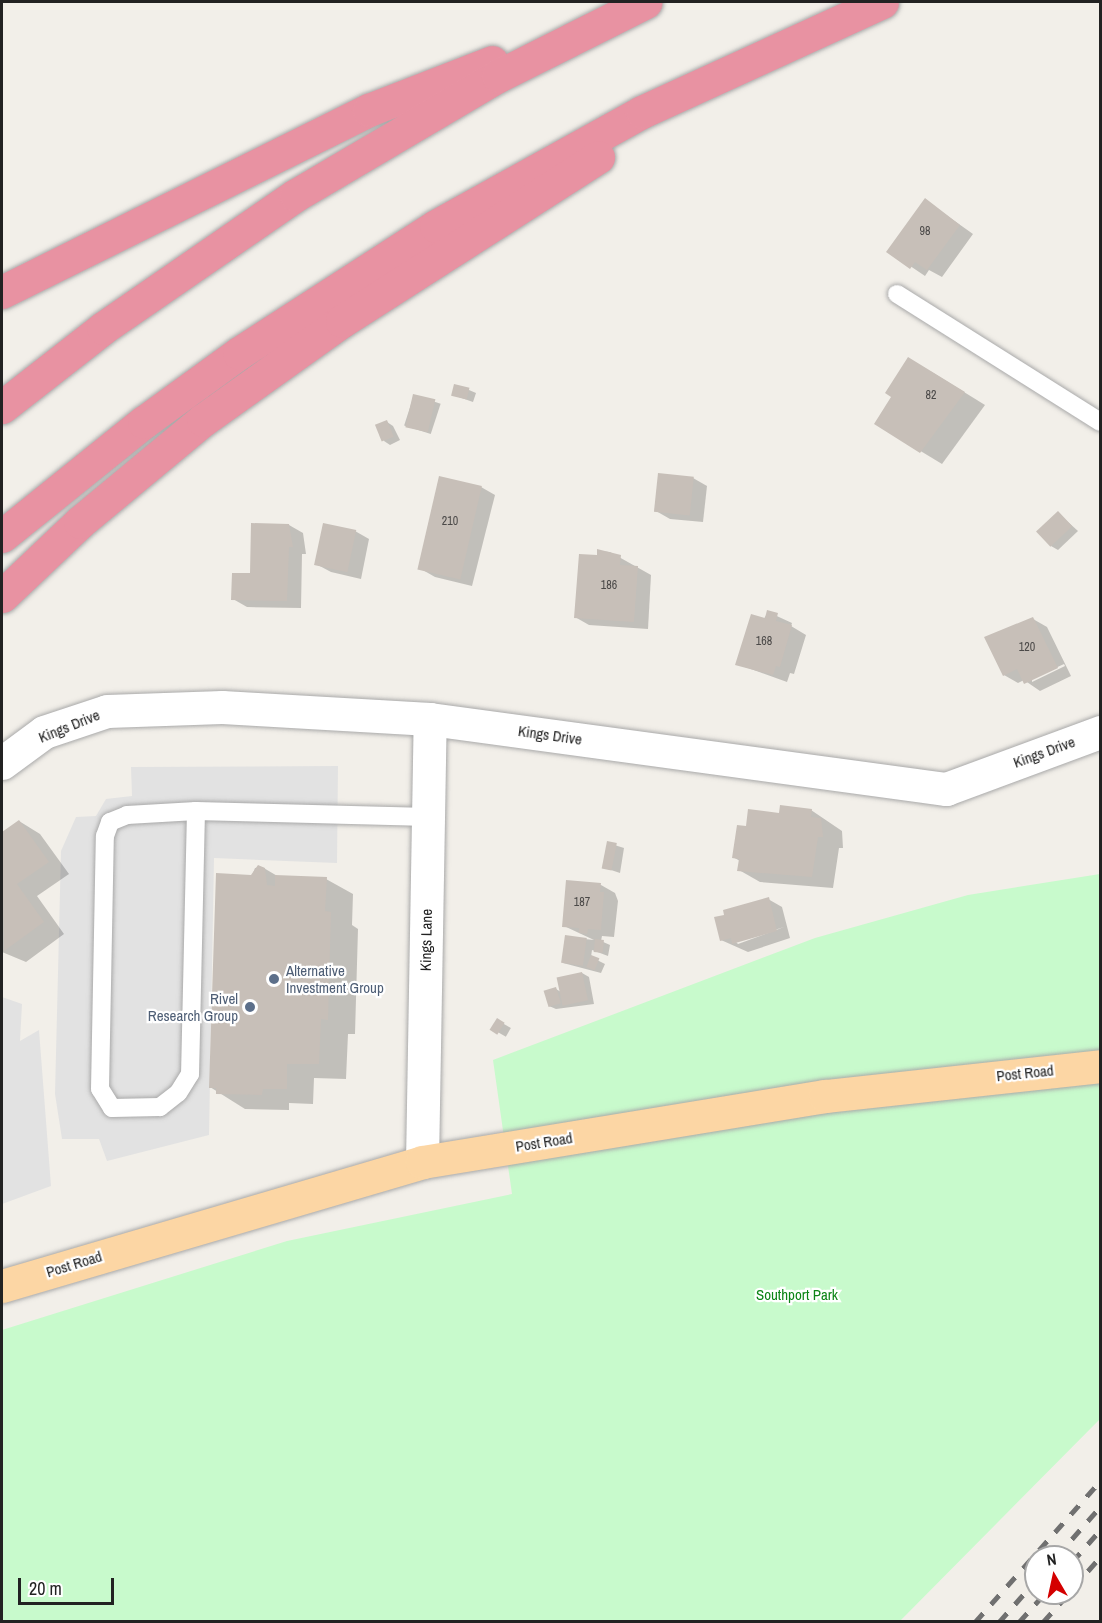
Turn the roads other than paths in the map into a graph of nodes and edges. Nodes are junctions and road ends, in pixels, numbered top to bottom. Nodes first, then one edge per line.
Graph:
1 (646, 2) edge
2 (882, 2) edge
3 (601, 23) junction
4 (748, 60) junction
5 (2, 292) edge
6 (897, 294) dead end
7 (2, 407) edge
8 (1101, 422) edge
9 (2, 536) edge
10 (2, 596) edge
11 (430, 719) junction
12 (1101, 732) edge
13 (2, 763) edge
14 (196, 811) junction
15 (429, 817) junction
16 (1101, 1066) edge
17 (422, 1162) junction
18 (2, 1286) edge

1 - 3 highway
2 - 4 highway
3 - 5 highway
3 - 7 highway
4 - 9 highway
4 - 10 highway
6 - 8 lane
11 - 12 street, Kings Drive
11 - 13 street, Kings Drive
11 - 15 street, Kings Lane
14 - 14 lane
14 - 15 lane
15 - 17 street, Kings Lane
16 - 17 main road, Post Road
17 - 18 main road, Post Road

